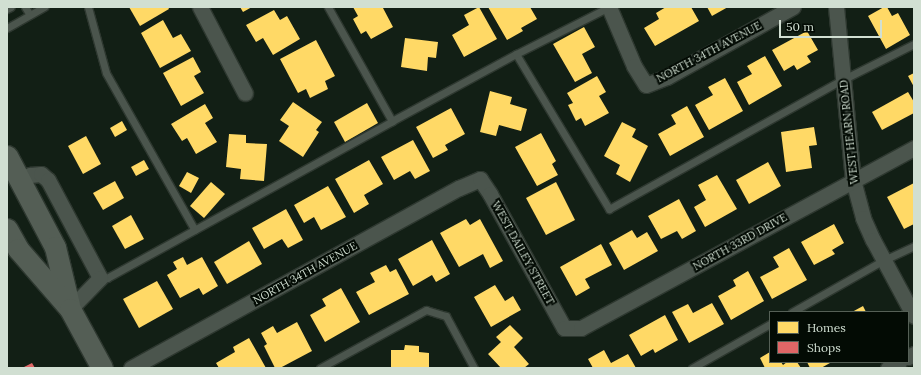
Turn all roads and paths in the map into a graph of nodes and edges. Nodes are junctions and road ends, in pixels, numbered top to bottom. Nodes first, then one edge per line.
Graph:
1 (11, 7) edge
2 (25, 7) edge
3 (44, 7) edge
4 (88, 7) edge
5 (200, 7) edge
6 (328, 7) edge
7 (609, 7) edge
8 (793, 7) edge
9 (836, 7) edge
10 (7, 9) edge
11 (30, 15) junction
12 (7, 28) edge
13 (914, 44) edge
14 (516, 54) junction
15 (842, 80) junction
16 (245, 93) dead end
17 (392, 121) junction
18 (914, 148) edge
19 (7, 156) edge
20 (13, 178) edge
21 (480, 179) joint
22 (853, 180) junction
23 (7, 229) edge
24 (195, 230) junction
25 (914, 246) edge
26 (884, 260) junction
27 (100, 278) junction
28 (70, 310) junction
29 (794, 311) edge
30 (914, 316) edge
31 (769, 325) edge
32 (564, 328) joint
33 (897, 363) edge
34 (136, 367) edge
35 (102, 368) edge
36 (320, 368) edge
37 (474, 368) edge
38 (692, 368) edge
39 (888, 368) edge

1 - 10 lane
2 - 11 lane
3 - 11 lane
4 - 24 lane
5 - 16 street
6 - 17 lane
7 - 8 street, NORTH 34TH AVENUE
7 - 14 lane
9 - 15 street, WEST HEARN ROAD
11 - 12 lane
13 - 15 lane
14 - 15 lane
14 - 17 lane
15 - 22 street, WEST HEARN ROAD
17 - 24 lane
18 - 22 street, NORTH 33RD DRIVE
19 - 20 main road
20 - 27 street
20 - 28 main road
21 - 32 street, WEST DAILEY STREET
21 - 34 street, NORTH 34TH AVENUE
22 - 26 street, WEST HEARN ROAD
22 - 32 street, NORTH 33RD DRIVE
23 - 28 main road
24 - 27 lane
25 - 26 lane
26 - 29 lane
26 - 30 street, WEST HEARN ROAD
27 - 28 street
28 - 35 main road
31 - 38 lane
33 - 39 street
36 - 37 lane

